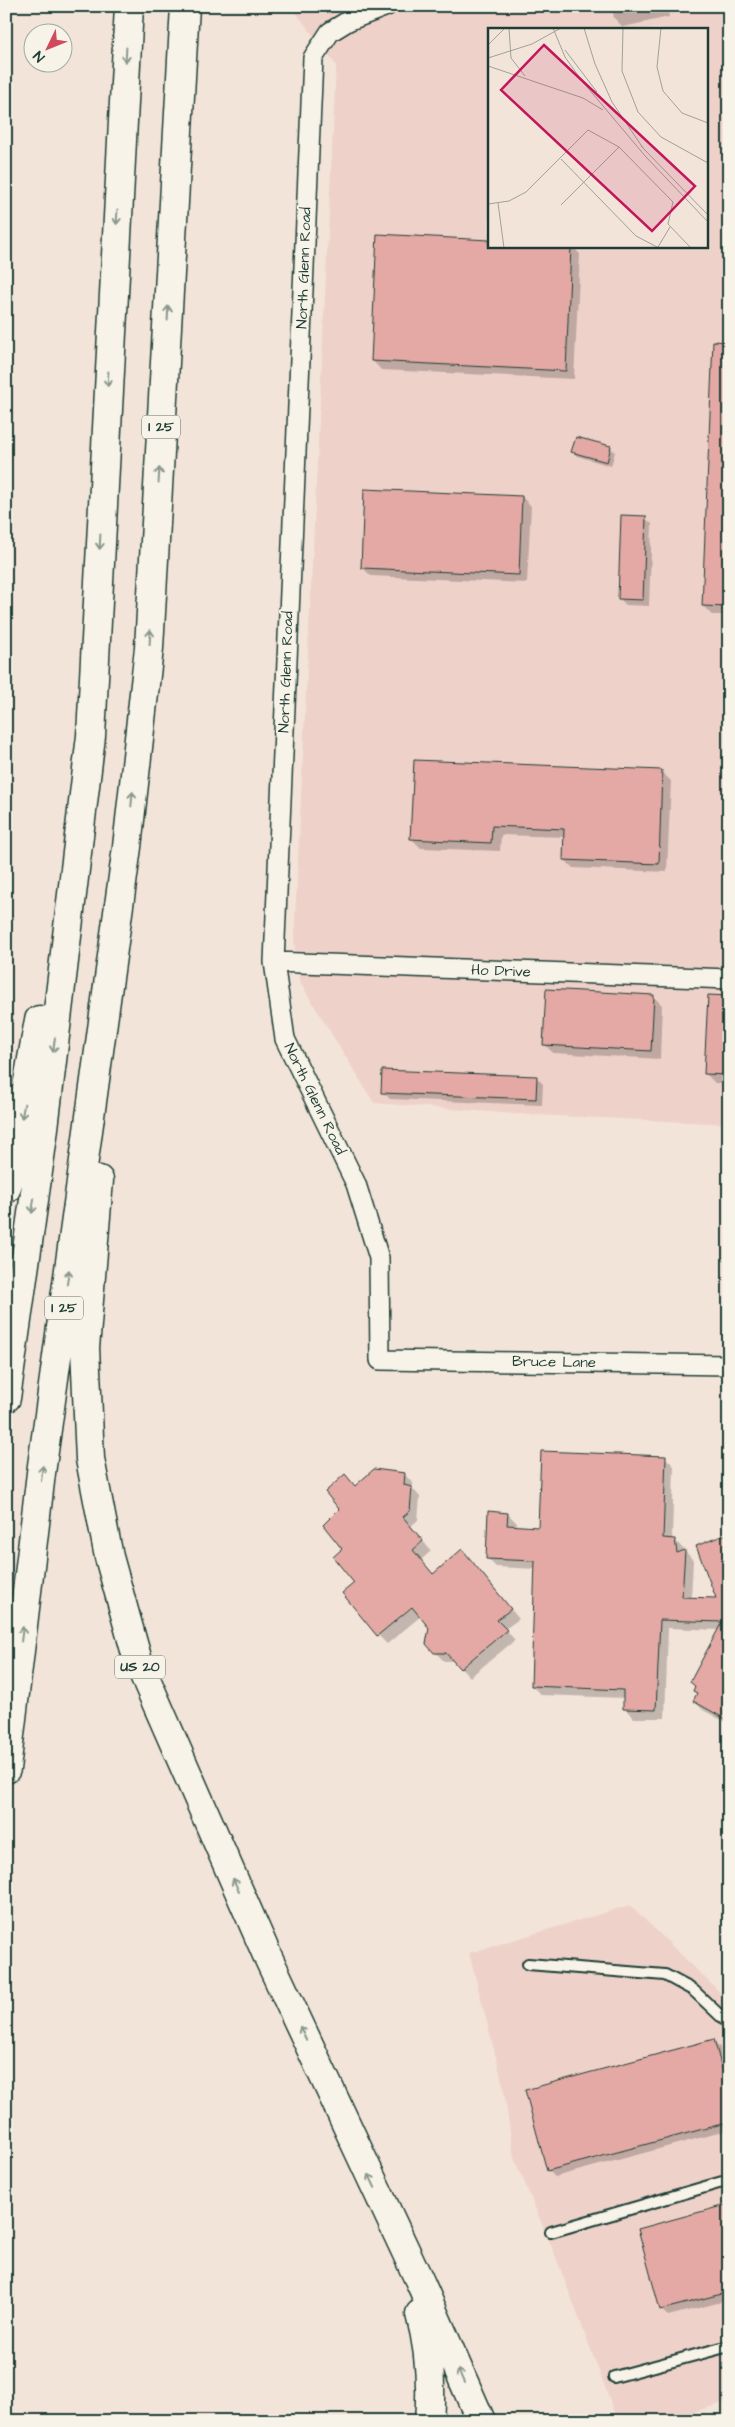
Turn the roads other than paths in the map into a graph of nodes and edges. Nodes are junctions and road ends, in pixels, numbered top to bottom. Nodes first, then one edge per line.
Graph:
1 (128, 6) edge
2 (185, 6) edge
3 (387, 6) edge
4 (91, 736) junction
5 (127, 847) junction
6 (274, 962) junction
7 (729, 979) edge
8 (6, 1189) edge
9 (380, 1360) joint
10 (729, 1365) edge
11 (6, 1398) edge
12 (6, 1769) edge
13 (528, 1964) dead end
14 (729, 2024) edge
15 (729, 2180) edge
16 (388, 2216) junction
17 (551, 2232) dead end
18 (729, 2346) edge
19 (614, 2377) dead end
20 (429, 2421) edge
21 (481, 2421) edge

1 -> 4 highway
5 -> 2 highway, I 25
3 - 6 street, North Glenn Road
4 -> 8 highway
4 -> 11 highway
12 -> 5 highway, I 25
16 -> 5 highway, US 20
6 - 7 street, Ho Drive
6 - 9 street, North Glenn Road
9 - 10 street, Bruce Lane
13 - 14 lane
15 - 17 lane
16 - 20 highway
21 -> 16 highway, US 20
18 - 19 lane

